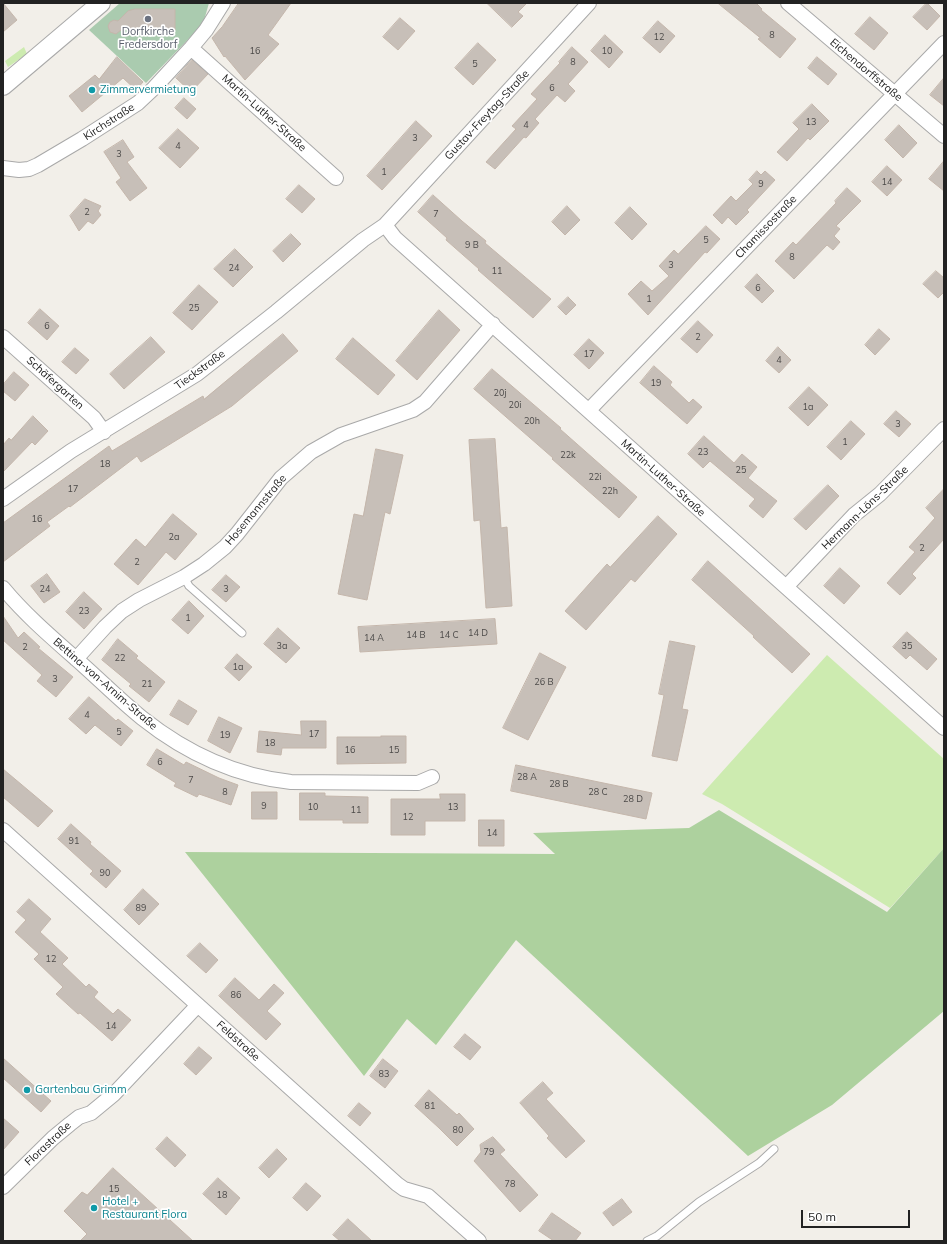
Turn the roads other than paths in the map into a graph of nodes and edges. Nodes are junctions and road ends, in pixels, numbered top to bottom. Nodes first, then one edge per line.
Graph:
1 (101, 3) edge
2 (223, 3) edge
3 (590, 3) edge
4 (788, 3) edge
5 (944, 43) edge
6 (191, 48) junction
7 (3, 86) edge
8 (894, 94) junction
9 (944, 136) edge
10 (3, 168) edge
11 (336, 178) dead end
12 (385, 226) junction
13 (493, 324) junction
14 (3, 337) edge
15 (589, 410) junction
16 (944, 428) edge
17 (104, 432) junction
18 (3, 499) edge
19 (184, 577) junction
20 (786, 587) junction
21 (3, 588) edge
22 (242, 633) dead end
23 (76, 659) junction
24 (944, 728) edge
25 (432, 777) dead end
26 (3, 830) edge
27 (198, 1005) junction
28 (774, 1149) dead end
29 (3, 1187) edge
30 (479, 1241) edge
31 (647, 1241) edge

1 - 7 street
2 - 6 street, Kirchstraße
3 - 12 street, Gustav-Freytag-Straße
4 - 8 street, Eichendorffstraße
5 - 8 street, Chamissostraße
6 - 10 street, Kirchstraße
6 - 11 street, Martin-Luther-Straße
8 - 9 street, Eichendorffstraße
8 - 15 street, Chamissostraße
12 - 13 street, Martin-Luther-Straße
12 - 17 street, Tieckstraße
13 - 15 street, Martin-Luther-Straße
13 - 19 street, Hosemannstraße
14 - 17 street, Schäfergarten
15 - 20 street, Martin-Luther-Straße
16 - 20 street, Hermann-Löns-Straße
17 - 18 street, Tieckstraße
19 - 22 lane
19 - 23 street, Hosemannstraße
20 - 24 street, Martin-Luther-Straße
21 - 23 street, Bettina-von-Arnim-Straße
23 - 25 street, Bettina-von-Arnim-Straße
26 - 27 street, Feldstraße
27 - 29 street, Florastraße
27 - 30 street, Feldstraße
28 - 31 lane

